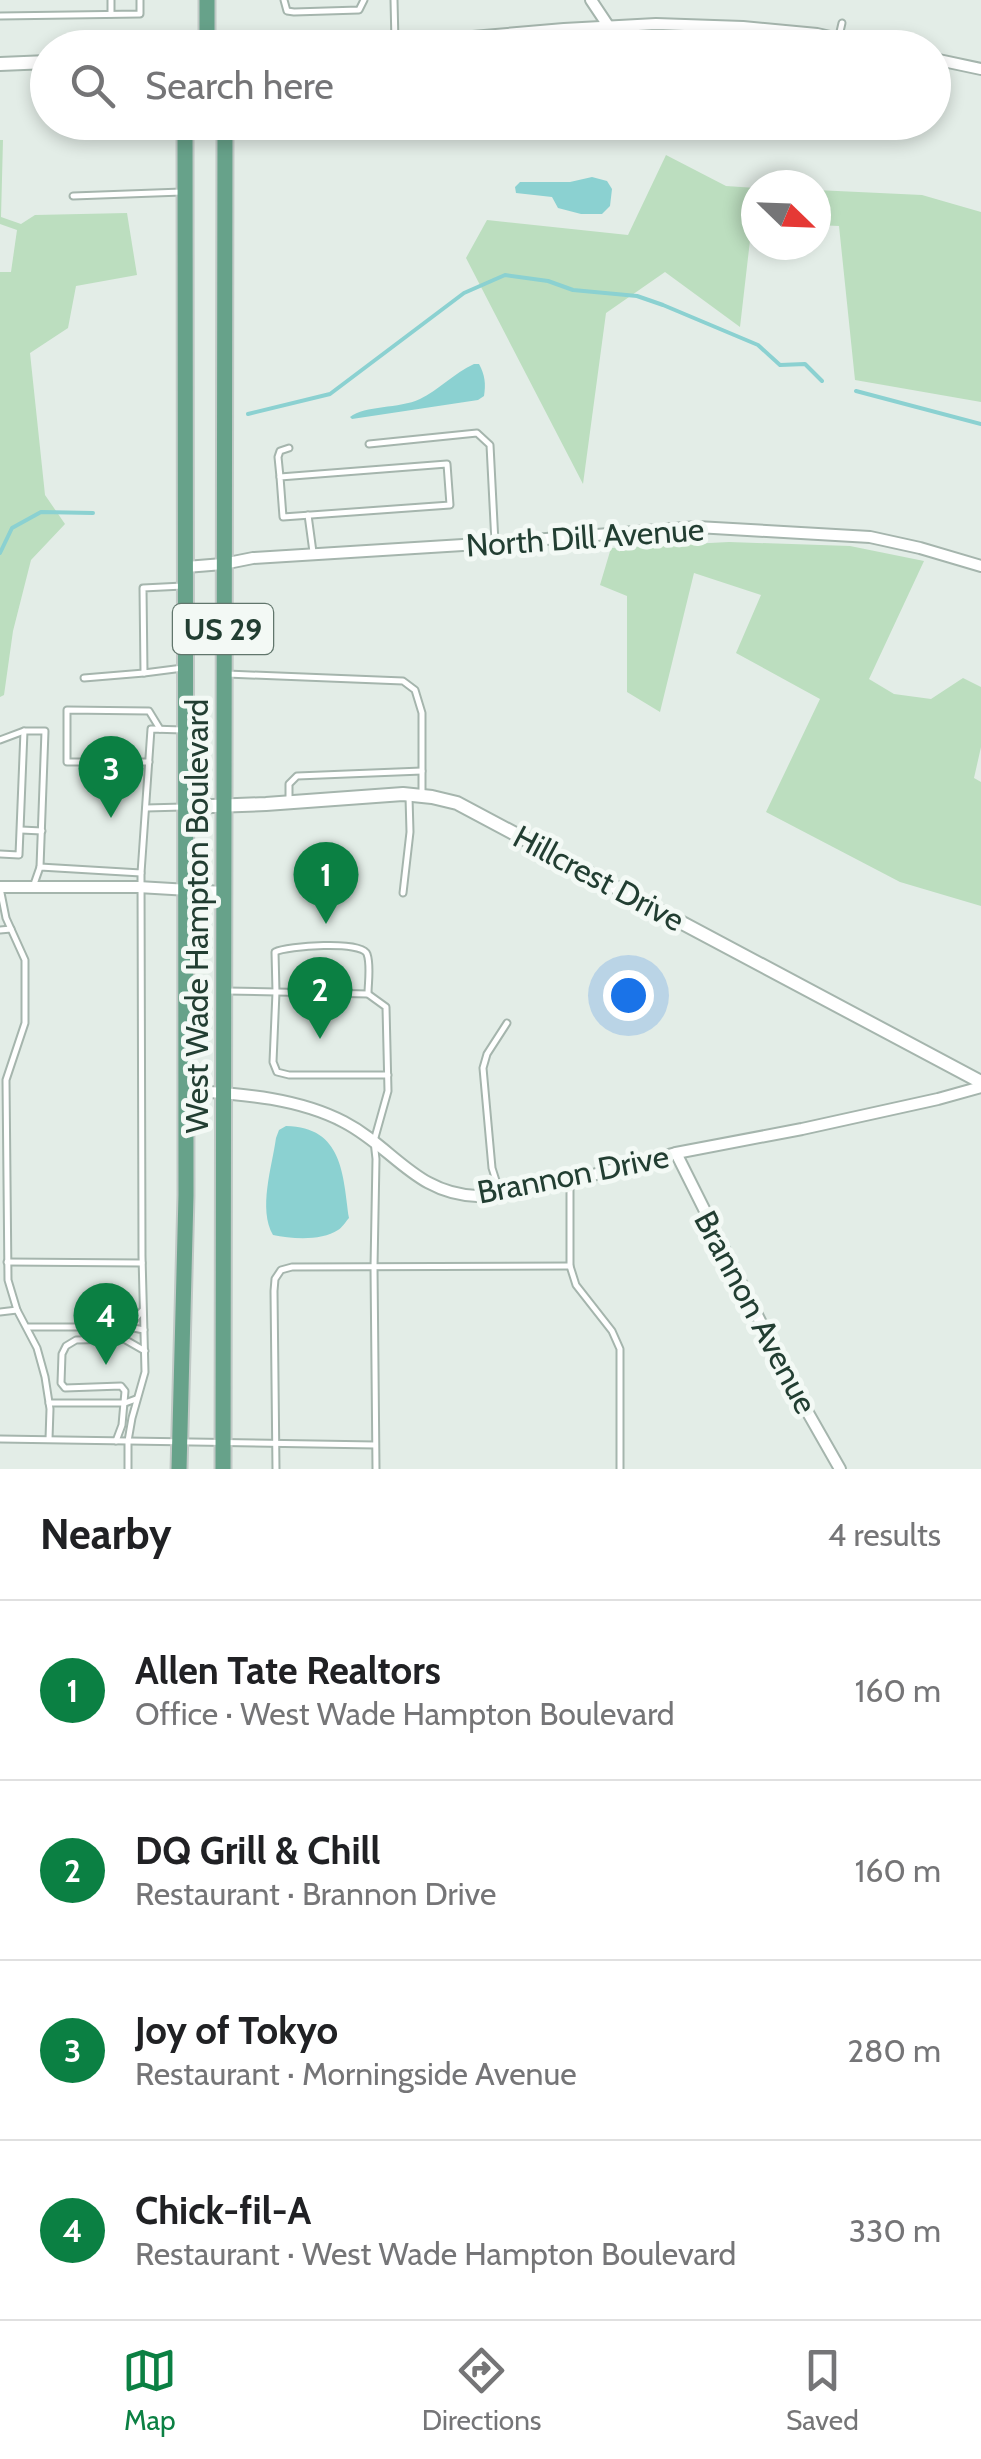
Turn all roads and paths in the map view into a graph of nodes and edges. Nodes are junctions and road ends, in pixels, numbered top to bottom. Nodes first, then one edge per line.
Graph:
1 (111, 0) edge
2 (140, 0) edge
3 (206, 0) edge
4 (284, 0) edge
5 (364, 0) edge
6 (394, 0) edge
7 (590, 0) edge
8 (111, 14) junction
9 (0, 16) edge
10 (842, 23) dead end
11 (609, 27) junction
12 (207, 30) edge
13 (395, 30) edge
14 (571, 30) edge
15 (771, 30) edge
16 (840, 30) edge
17 (30, 63) edge
18 (951, 63) edge
19 (0, 64) edge
20 (981, 69) edge
21 (185, 140) edge
22 (225, 140) edge
23 (185, 192) junction
24 (72, 196) dead end
25 (369, 444) dead end
26 (289, 448) dead end
27 (280, 477) junction
28 (308, 515) junction
29 (495, 543) junction
30 (313, 554) junction
31 (223, 564) junction
32 (981, 566) edge
33 (186, 567) junction
34 (186, 586) junction
35 (185, 668) junction
36 (144, 673) junction
37 (224, 674) junction
38 (84, 678) dead end
39 (160, 729) junction
40 (186, 730) junction
41 (24, 731) junction
42 (0, 740) edge
43 (148, 762) junction
44 (422, 771) junction
45 (415, 795) junction
46 (289, 802) junction
47 (224, 804) junction
48 (186, 807) junction
49 (146, 808) junction
50 (20, 830) junction
51 (42, 831) junction
52 (0, 854) edge
53 (40, 866) junction
54 (142, 873) junction
55 (33, 887) junction
56 (141, 887) junction
57 (0, 888) edge
58 (186, 890) junction
59 (224, 892) junction
60 (402, 893) dead end
61 (0, 930) edge
62 (11, 930) junction
63 (223, 991) junction
64 (276, 992) junction
65 (368, 994) junction
66 (507, 1024) dead end
67 (388, 1074) junction
68 (981, 1085) edge
69 (186, 1090) junction
70 (223, 1093) junction
71 (374, 1141) junction
72 (676, 1153) junction
73 (570, 1181) junction
74 (500, 1192) junction
75 (8, 1262) junction
76 (142, 1263) junction
77 (570, 1266) junction
78 (374, 1267) junction
79 (144, 1308) junction
80 (17, 1310) junction
81 (0, 1312) edge
82 (27, 1326) junction
83 (128, 1327) junction
84 (144, 1330) junction
85 (145, 1351) junction
86 (138, 1399) junction
87 (49, 1402) junction
88 (125, 1403) junction
89 (0, 1439) edge
90 (49, 1440) junction
91 (116, 1441) junction
92 (128, 1441) junction
93 (224, 1441) junction
94 (179, 1442) junction
95 (276, 1442) junction
96 (375, 1445) junction
97 (128, 1469) edge
98 (179, 1469) edge
99 (224, 1469) edge
100 (276, 1469) edge
101 (376, 1469) edge
102 (620, 1469) edge
103 (840, 1469) edge

1 - 8 lane
2 - 8 lane
3 - 12 main road
4 - 5 lane
6 - 13 lane
7 - 11 street
8 - 9 lane
10 - 16 lane
11 - 14 street
11 - 15 street
17 - 19 street
18 - 20 street
21 - 23 main road, West Wade Hampton Boulevard / US 29
22 - 31 main road, West Wade Hampton Boulevard / US 29
23 - 24 lane
23 - 33 main road, West Wade Hampton Boulevard / US 29
25 - 29 lane
26 - 27 lane
27 - 28 lane
27 - 28 lane
28 - 30 lane
29 - 30 street, North Dill Avenue
29 - 32 street, North Dill Avenue
30 - 31 street, North Dill Avenue
31 - 33 street, North Dill Avenue
31 - 37 main road, West Wade Hampton Boulevard / US 29
33 - 34 main road, West Wade Hampton Boulevard / US 29
34 - 35 main road, West Wade Hampton Boulevard / US 29
34 - 36 lane
35 - 36 lane
35 - 40 main road, West Wade Hampton Boulevard / US 29
36 - 38 lane
37 - 44 lane
37 - 47 main road, West Wade Hampton Boulevard / US 29
39 - 40 lane
39 - 43 lane
39 - 43 lane
40 - 48 main road, West Wade Hampton Boulevard / US 29
41 - 42 lane
41 - 50 lane
41 - 51 lane
43 - 49 lane
44 - 45 lane
44 - 46 lane
45 - 46 street, Hillcrest Drive
45 - 60 lane
45 - 68 street, Hillcrest Drive
46 - 47 street, Hillcrest Drive
47 - 48 street, Hillcrest Drive
47 - 59 main road, West Wade Hampton Boulevard / US 29
48 - 49 lane
48 - 58 main road, West Wade Hampton Boulevard / US 29
49 - 54 lane
50 - 51 lane
50 - 52 lane
51 - 53 lane
53 - 54 lane
53 - 55 lane
54 - 56 lane
55 - 56 street
55 - 57 street
56 - 58 street
56 - 76 lane
57 - 62 lane
58 - 59 street
58 - 69 main road, West Wade Hampton Boulevard / US 29
59 - 63 main road, West Wade Hampton Boulevard / US 29
61 - 62 lane
62 - 75 lane
63 - 64 lane
63 - 70 main road, West Wade Hampton Boulevard / US 29
64 - 65 lane
64 - 65 lane
64 - 67 lane
65 - 67 lane
66 - 74 lane
67 - 71 lane
68 - 72 street, Brannon Drive
69 - 70 street, Brannon Drive
69 - 94 main road, West Wade Hampton Boulevard / US 29
70 - 71 street, Brannon Drive
70 - 93 main road, West Wade Hampton Boulevard / US 29
71 - 74 street, Brannon Drive
71 - 78 lane
72 - 73 street, Brannon Drive
72 - 103 street, Brannon Avenue
73 - 74 street, Brannon Drive
73 - 77 lane
75 - 76 lane
75 - 80 lane
76 - 79 lane
77 - 78 lane
77 - 102 lane
78 - 95 lane
78 - 96 lane
79 - 83 lane
79 - 84 lane
80 - 81 lane
80 - 82 lane
82 - 83 lane
82 - 87 lane
83 - 84 lane
84 - 85 lane
85 - 86 lane
85 - 88 lane
86 - 88 lane
86 - 92 lane
87 - 88 lane
87 - 90 lane
88 - 91 lane
89 - 90 lane
90 - 91 lane
91 - 92 lane
92 - 94 lane
92 - 97 lane
93 - 94 lane
93 - 95 lane
93 - 99 main road, West Wade Hampton Boulevard / US 29
94 - 98 main road, West Wade Hampton Boulevard / US 29
95 - 96 lane
95 - 100 lane
96 - 101 lane

